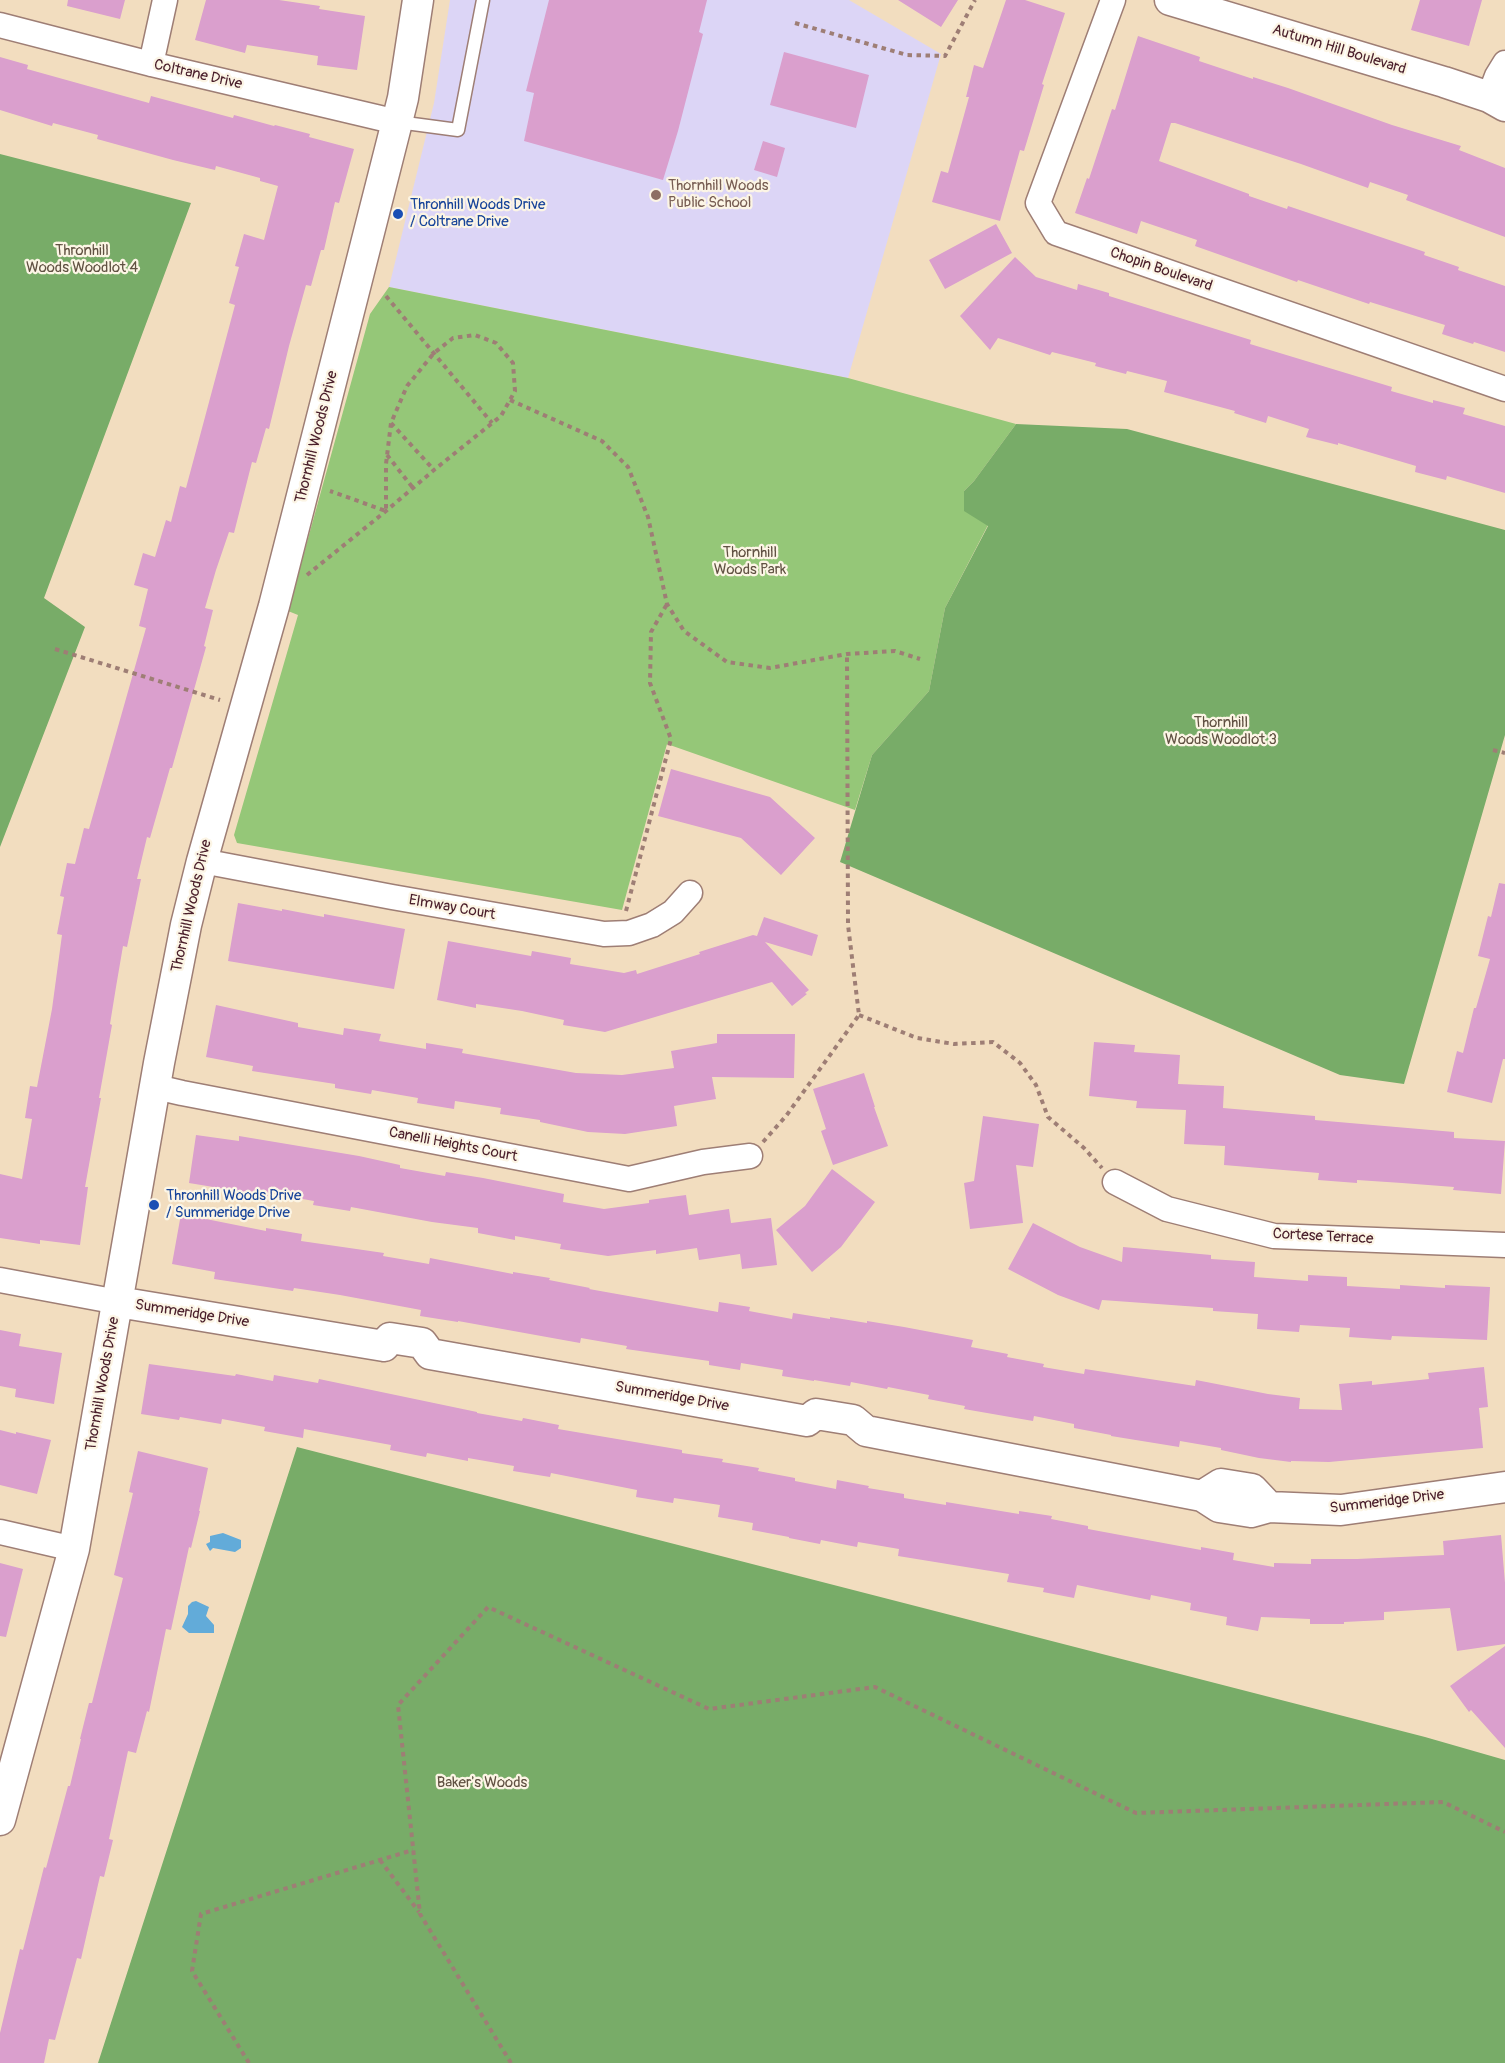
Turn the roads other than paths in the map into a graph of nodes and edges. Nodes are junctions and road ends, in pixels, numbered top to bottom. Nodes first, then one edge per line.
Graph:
1 (165, 0) edge
2 (418, 0) edge
3 (483, 0) edge
4 (1113, 0) edge
5 (1170, 0) edge
6 (0, 25) edge
7 (1505, 63) edge
8 (150, 64) junction
9 (1497, 101) edge
10 (397, 122) junction
11 (1505, 389) edge
12 (202, 861) junction
13 (690, 893) dead end
14 (156, 1087) junction
15 (750, 1156) road end
16 (1115, 1182) road end
17 (1505, 1245) edge
18 (0, 1280) edge
19 (118, 1302) junction
20 (1505, 1487) edge
21 (0, 1532) edge
22 (74, 1549) junction
23 (8, 1754) edge
24 (0, 1820) edge

1 - 8 street
2 - 10 street, Thornhill Woods Drive
3 - 10 lane
4 - 11 street, Chopin Boulevard
5 - 9 street, Autumn Hill Boulevard
6 - 8 street, Coltrane Drive
7 - 9 street
8 - 10 street, Coltrane Drive
10 - 12 street, Thornhill Woods Drive
12 - 13 street, Elmway Court
12 - 14 street, Thornhill Woods Drive
14 - 15 street, Canelli Heights Court
14 - 19 street, Thornhill Woods Drive
16 - 17 street, Cortese Terrace
18 - 19 street, Summeridge Drive
19 - 20 street, Summeridge Drive
19 - 22 street, Thornhill Woods Drive
21 - 22 street
22 - 23 street, Thornhill Woods Drive
23 - 24 street, Thornhill Woods Drive

